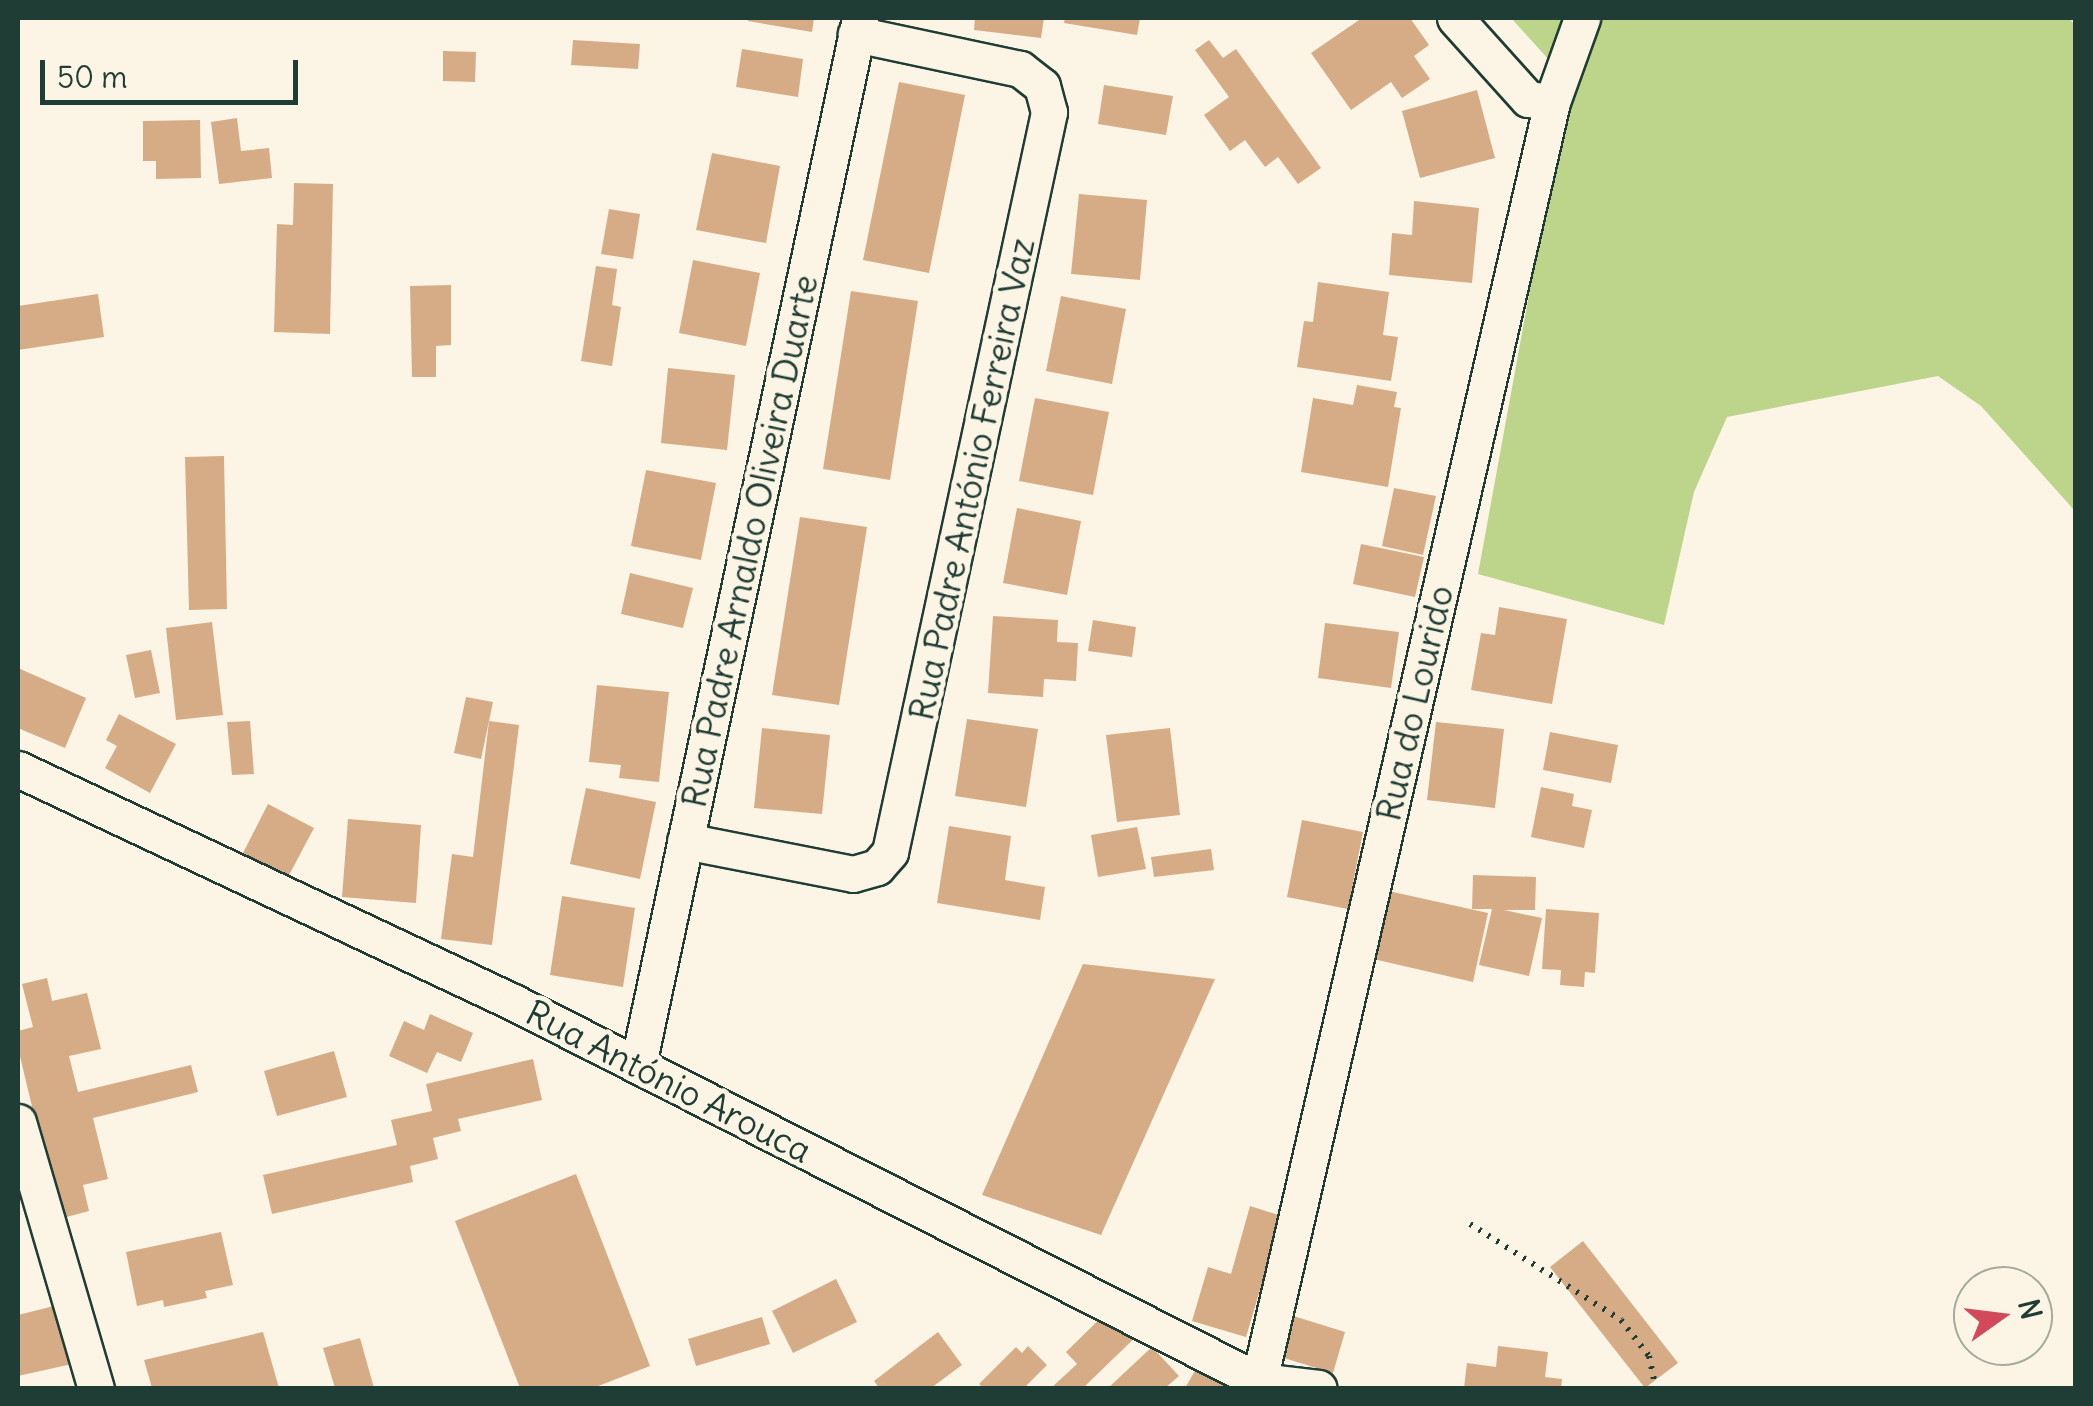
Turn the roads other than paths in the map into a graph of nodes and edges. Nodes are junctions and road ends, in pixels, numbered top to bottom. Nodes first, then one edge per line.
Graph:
1 (1455, 18) edge
2 (1582, 18) edge
3 (858, 26) edge
4 (1552, 102) junction
5 (18, 768) edge
6 (685, 842) junction
7 (638, 1065) junction
8 (18, 1122) edge
9 (1256, 1384) edge
10 (96, 1388) edge
11 (1319, 1388) edge

1 - 4 street
2 - 4 street, Rua do Lourido
3 - 6 street, Rua Padre Arnaldo Oliveira Duarte
3 - 6 street, Rua Padre António Ferreira Vaz
4 - 9 street, Rua do Lourido
5 - 7 street, Rua António Arouca
6 - 7 street, Rua Padre Arnaldo Oliveira Duarte
7 - 9 street, Rua António Arouca
8 - 10 street
9 - 11 street, Rua António Arouca

